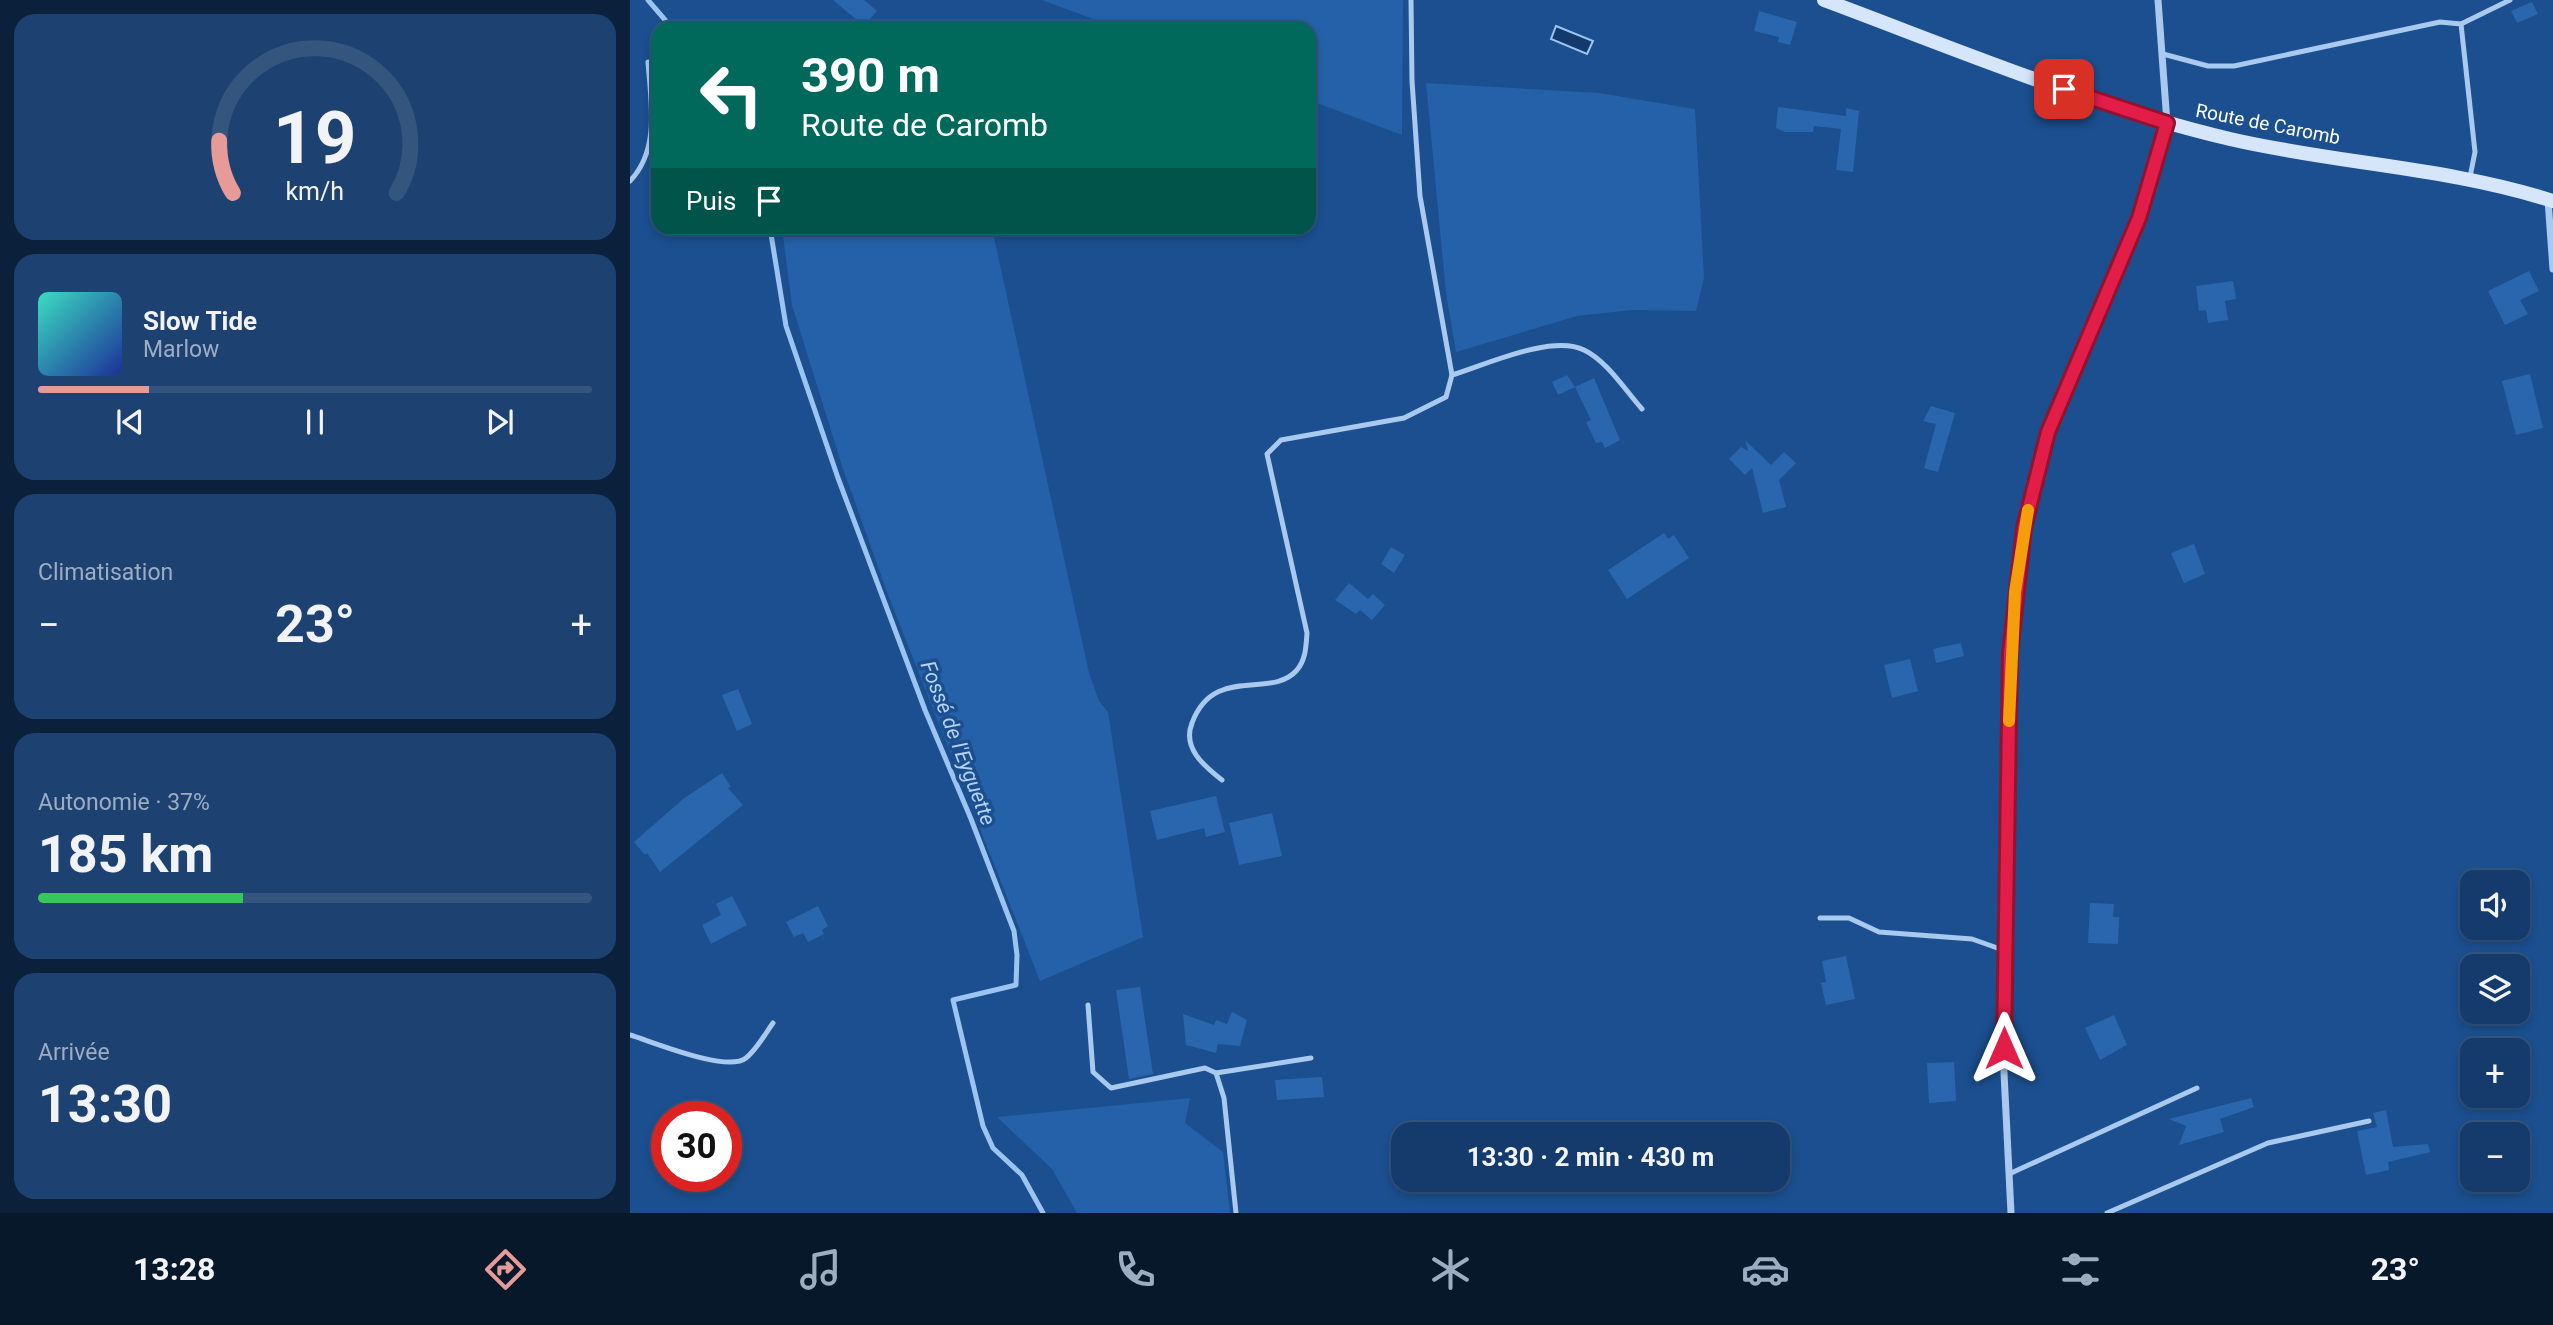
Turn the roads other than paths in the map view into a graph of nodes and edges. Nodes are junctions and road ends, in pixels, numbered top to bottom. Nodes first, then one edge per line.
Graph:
1 (1411, 0) edge
2 (1824, 0) edge
3 (2158, 0) edge
4 (2510, 0) edge
5 (2461, 24) junction
6 (2163, 54) junction
7 (648, 62) dead end
8 (2167, 123) junction
9 (2469, 180) junction
10 (630, 181) edge
11 (2551, 200) edge
12 (2553, 269) edge
13 (1452, 375) junction
14 (1642, 409) dead end
15 (1222, 780) dead end
16 (1820, 918) dead end
17 (2003, 950) junction
18 (1088, 1005) dead end
19 (773, 1023) dead end
20 (630, 1035) edge
21 (1311, 1058) dead end
22 (1216, 1073) junction
23 (2197, 1088) dead end
24 (2369, 1121) dead end
25 (2009, 1174) junction
26 (1236, 1213) edge
27 (2011, 1213) edge
28 (2107, 1213) edge

1 - 13 lane
2 - 8 main road, Route de Caromb
3 - 6 street
4 - 5 lane
5 - 6 lane
5 - 9 lane
6 - 8 street
7 - 10 lane
8 - 9 main road, Route de Caromb
8 - 17 street
9 - 11 main road, Route de Caromb
11 - 12 street
13 - 14 lane
13 - 15 lane
16 - 17 lane
17 - 25 street
18 - 22 lane
19 - 20 lane
21 - 22 lane
22 - 26 lane
23 - 25 lane
24 - 28 lane
25 - 27 street

